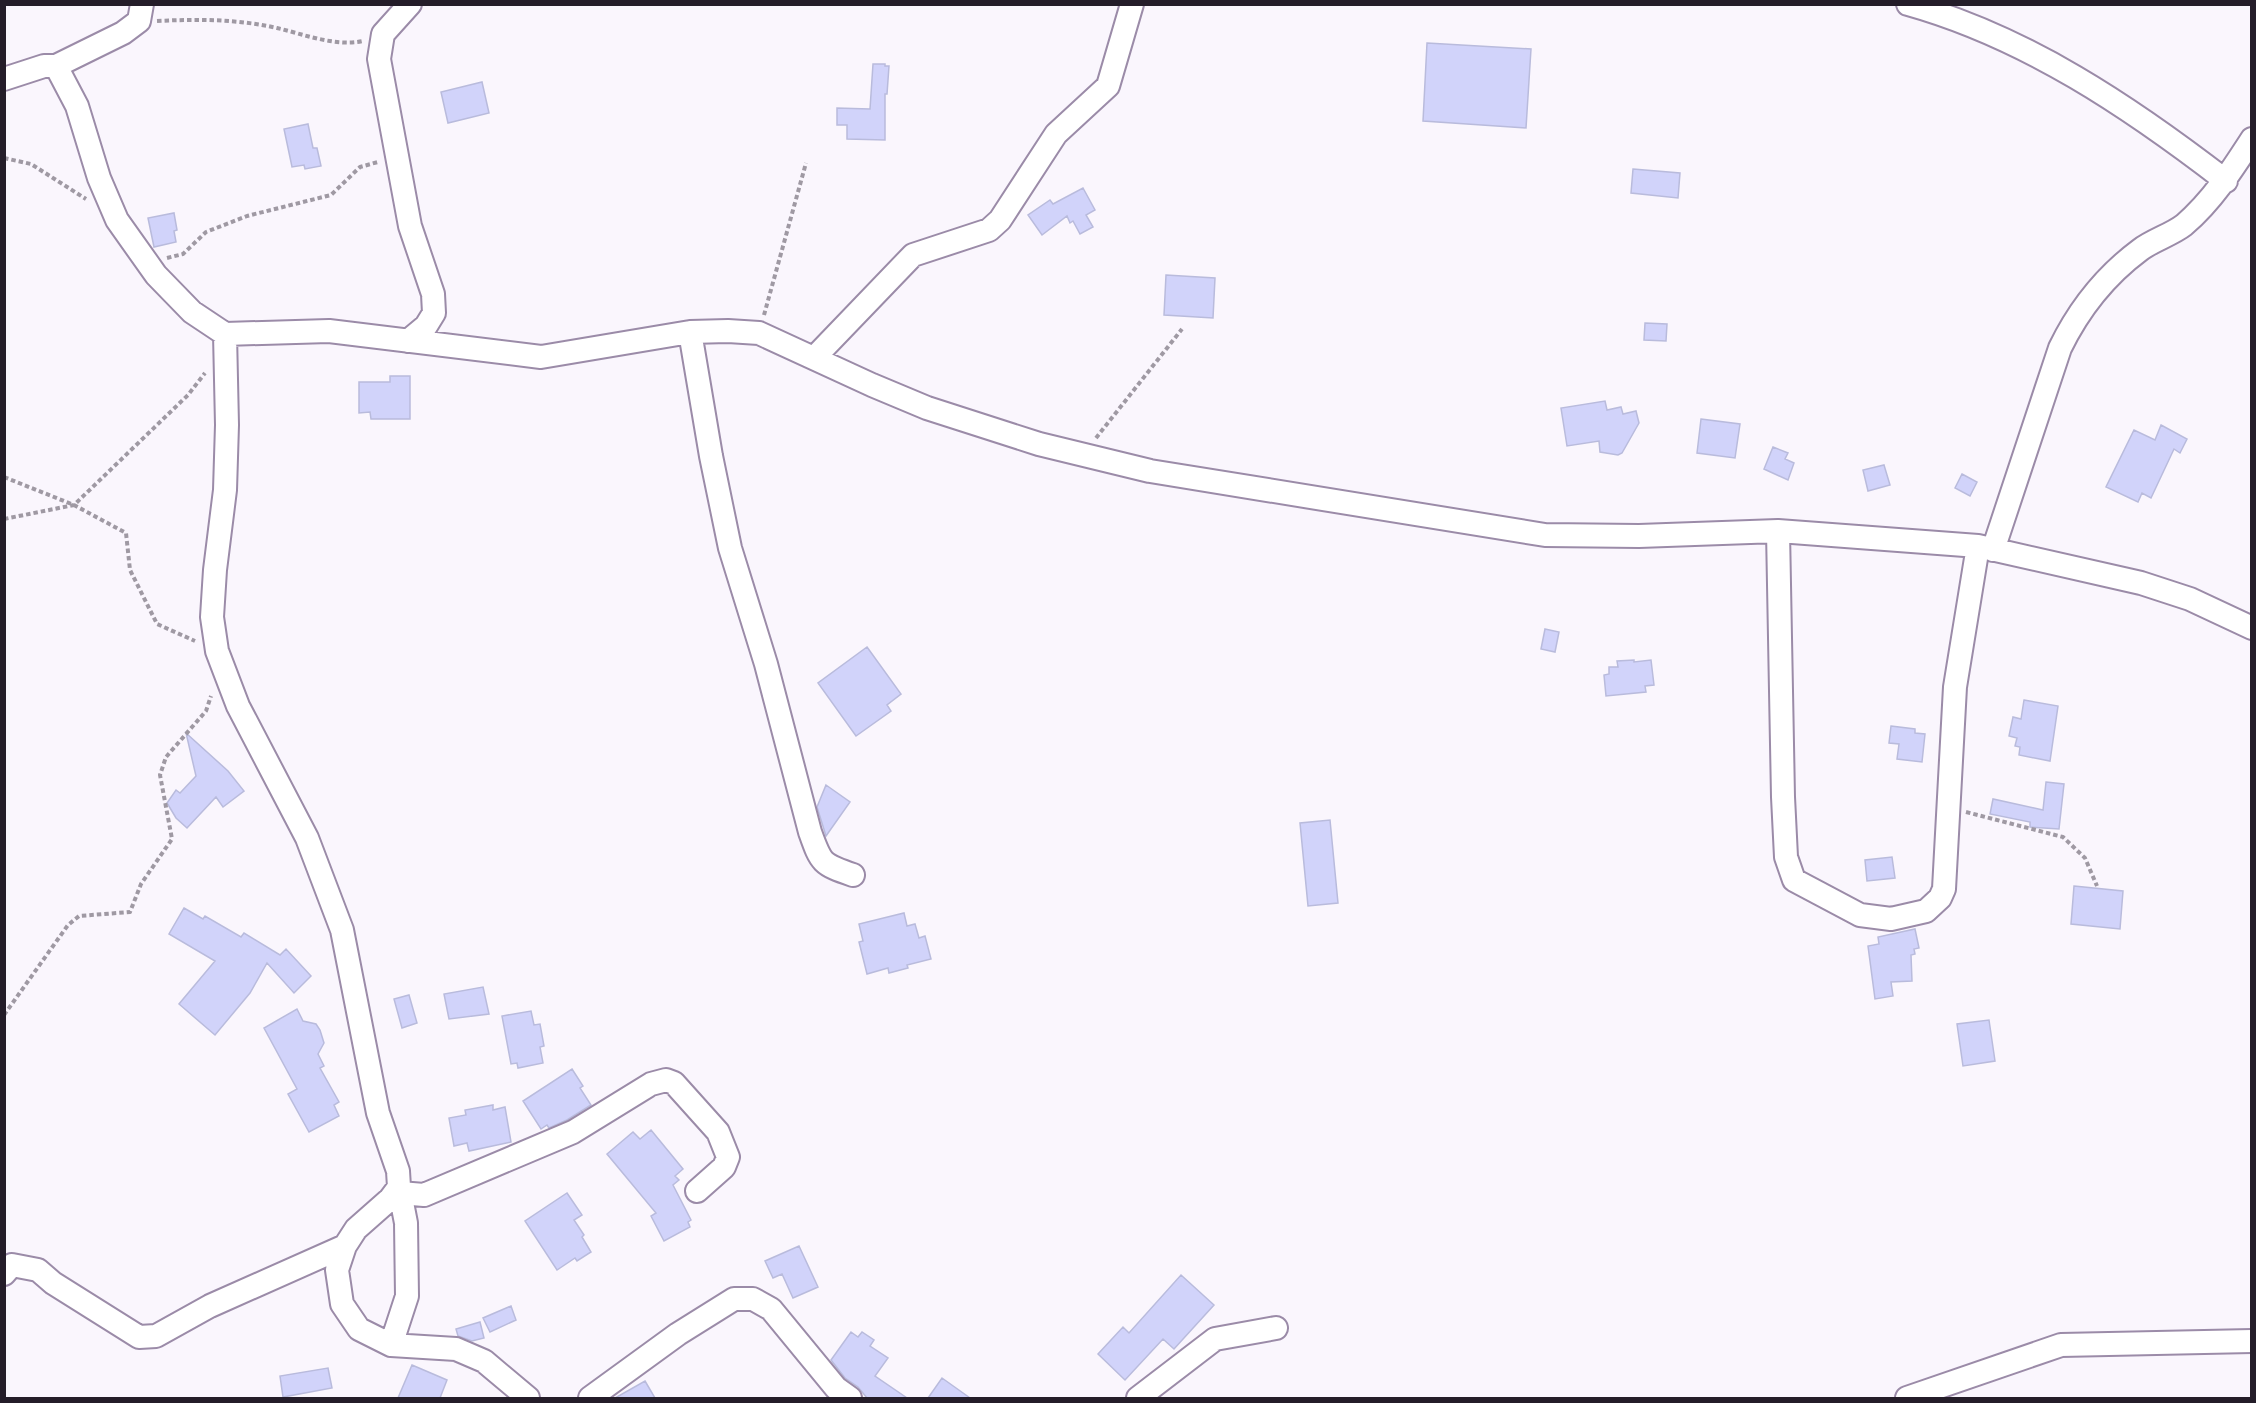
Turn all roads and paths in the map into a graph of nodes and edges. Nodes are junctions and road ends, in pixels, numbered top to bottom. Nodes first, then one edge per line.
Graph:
1 (410, 4) edge
2 (1132, 4) edge
3 (1908, 4) edge
4 (140, 13) edge
5 (383, 33) junction
6 (56, 66) junction
7 (4, 79) edge
8 (2252, 139) edge
9 (396, 156) junction
10 (4, 158) edge
11 (806, 163) dead end
12 (2226, 181) junction
13 (113, 211) junction
14 (147, 262) junction
15 (1182, 329) dead end
16 (690, 332) junction
17 (759, 333) junction
18 (225, 340) junction
19 (408, 341) junction
20 (814, 358) junction
21 (1082, 454) junction
22 (4, 477) edge
23 (74, 505) junction
24 (4, 519) edge
25 (1778, 531) junction
26 (1986, 548) junction
27 (2252, 628) edge
28 (220, 658) junction
29 (1948, 807) junction
30 (853, 875) dead end
31 (2097, 886) dead end
32 (4, 1015) edge
33 (399, 1190) junction
34 (697, 1191) dead end
35 (345, 1246) junction
36 (4, 1274) edge
37 (1276, 1329) dead end
38 (2252, 1341) edge
39 (391, 1345) junction
40 (528, 1398) edge
41 (590, 1398) edge
42 (850, 1398) edge
43 (1138, 1398) edge
44 (1907, 1398) edge

1 - 5 street
2 - 20 street
3 - 12 street
4 - 5 path
4 - 6 street
5 - 9 street
6 - 7 street
6 - 13 street
8 - 12 street
9 - 14 path
9 - 19 street
10 - 13 path
11 - 17 path
12 - 26 street
13 - 14 street
14 - 18 street
15 - 21 path
16 - 17 street
16 - 19 street
16 - 30 street
17 - 20 street
18 - 19 street
18 - 23 path
18 - 28 street
20 - 21 street
21 - 25 street
22 - 23 path
23 - 24 path
23 - 28 path
25 - 26 street
25 - 29 street
26 - 27 street
26 - 29 street
28 - 32 path
28 - 33 street
29 - 31 path
33 - 34 street
33 - 35 street
33 - 39 street
35 - 36 street
35 - 39 street
37 - 43 street
38 - 44 street
39 - 40 street
41 - 42 street

